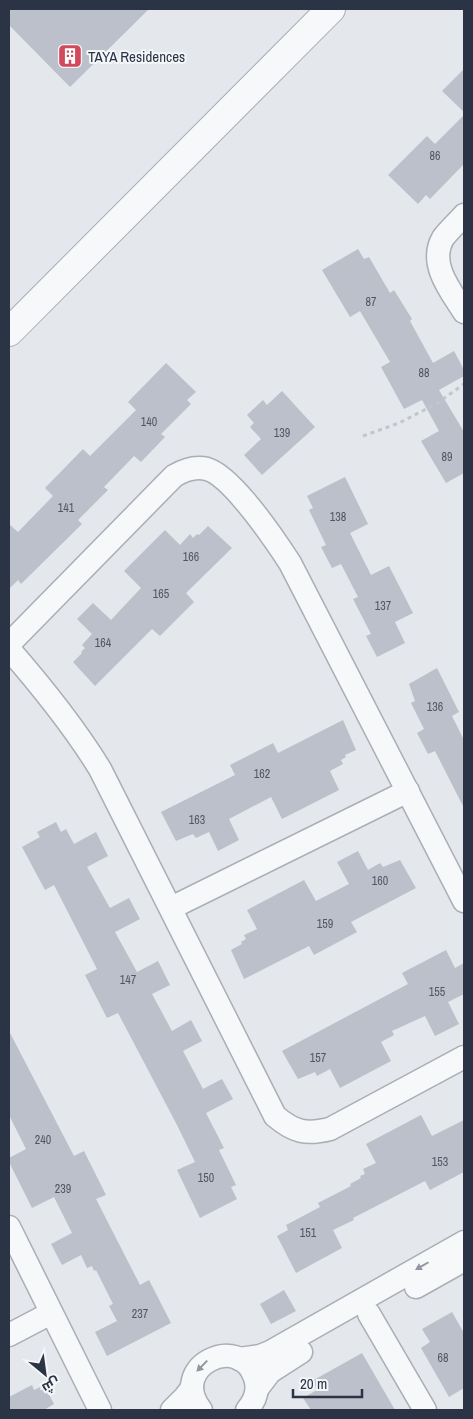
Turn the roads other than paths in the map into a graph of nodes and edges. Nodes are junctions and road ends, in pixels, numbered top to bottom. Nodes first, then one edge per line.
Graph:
1 (331, 9) edge
2 (464, 215) edge
3 (464, 312) edge
4 (9, 332) edge
5 (9, 644) edge
6 (9, 649) edge
7 (408, 791) junction
8 (464, 901) edge
9 (171, 908) junction
10 (464, 1057) edge
11 (9, 1227) edge
12 (464, 1242) edge
13 (464, 1260) edge
14 (51, 1313) junction
15 (369, 1314) junction
16 (9, 1335) edge
17 (239, 1359) junction
18 (192, 1388) junction
19 (252, 1404) edge
20 (100, 1410) edge
21 (172, 1410) edge
22 (201, 1410) edge
23 (425, 1410) edge

1 - 4 street
2 - 3 street
5 - 7 street
6 - 9 street
7 - 8 street
7 - 9 street
9 - 10 street
11 - 14 street
12 -> 17 street
13 - 15 street
14 - 16 street
14 - 20 street
15 - 19 street
15 - 23 street
17 -> 18 street
17 - 19 street
18 - 21 street
18 - 22 street

